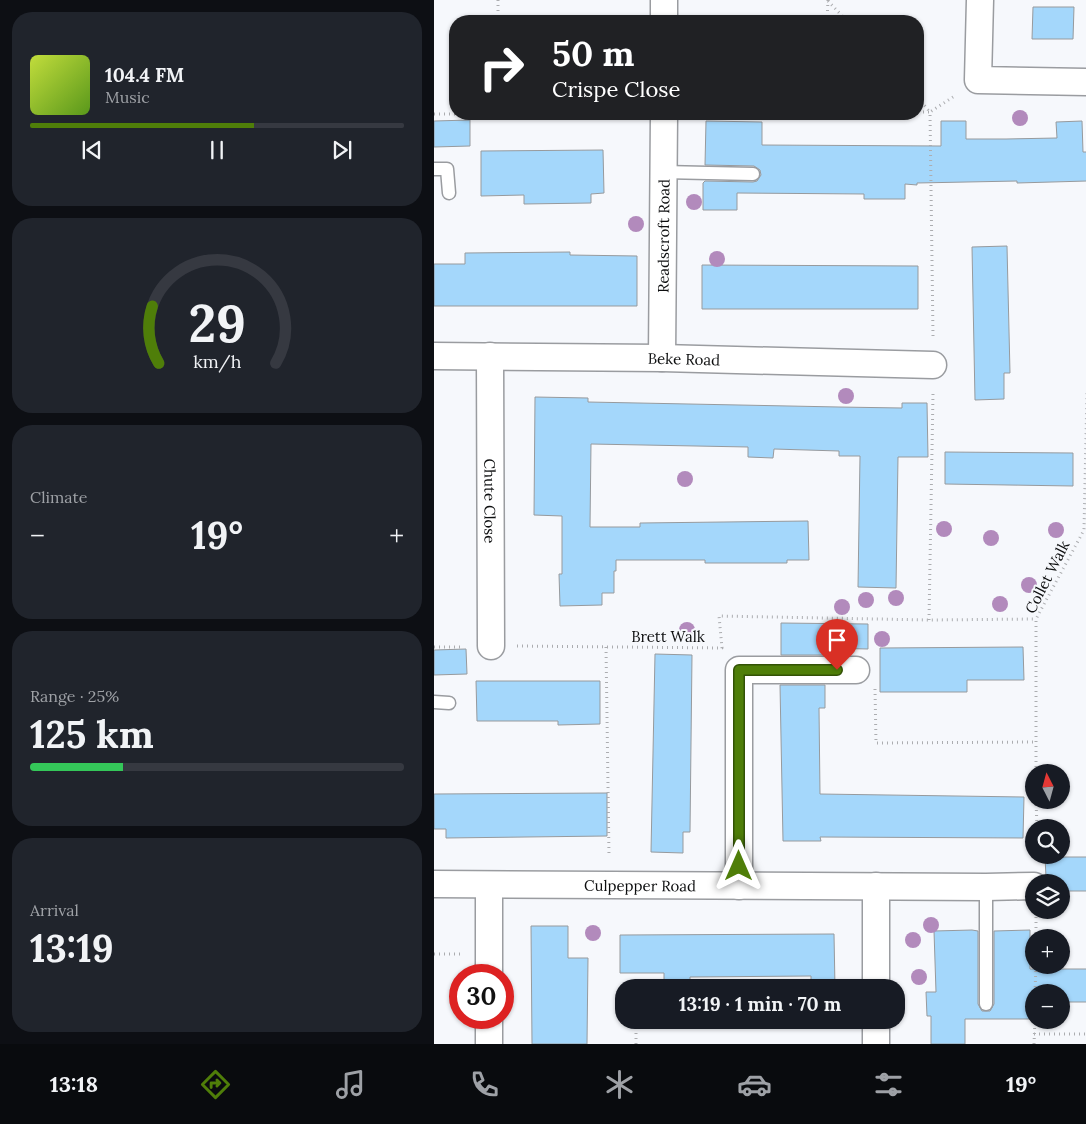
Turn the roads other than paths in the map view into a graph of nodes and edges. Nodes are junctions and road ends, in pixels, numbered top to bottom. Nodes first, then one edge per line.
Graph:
1 (664, 0) edge
2 (980, 0) edge
3 (664, 15) edge
4 (1086, 82) edge
5 (664, 120) edge
6 (434, 169) edge
7 (663, 172) junction
8 (753, 174) dead end
9 (449, 194) dead end
10 (434, 356) edge
11 (490, 356) junction
12 (662, 358) junction
13 (933, 365) dead end
14 (491, 646) road end
15 (856, 670) road end
16 (434, 702) edge
17 (448, 702) dead end
18 (434, 884) edge
19 (489, 885) junction
20 (739, 886) junction
21 (876, 886) junction
22 (1025, 886) edge
23 (986, 887) junction
24 (489, 964) edge
25 (876, 979) edge
26 (986, 1004) dead end
27 (489, 1029) edge
28 (876, 1029) edge
29 (489, 1044) edge
30 (876, 1044) edge

1 - 3 street
2 - 4 street
5 - 7 street, Readscroft Road
6 - 9 lane
7 - 8 lane
7 - 12 street, Readscroft Road
10 - 11 street, Beke Road
11 - 12 street, Beke Road
11 - 14 street, Chute Close
12 - 13 street, Beke Road
15 - 20 street
16 - 17 lane
18 - 19 street, Culpepper Road
19 - 20 street, Culpepper Road
19 - 24 street
20 - 21 street, Culpepper Road
21 - 23 street, Culpepper Road
21 - 25 street
22 - 23 street, Culpepper Road
23 - 26 lane
27 - 29 street
28 - 30 street

